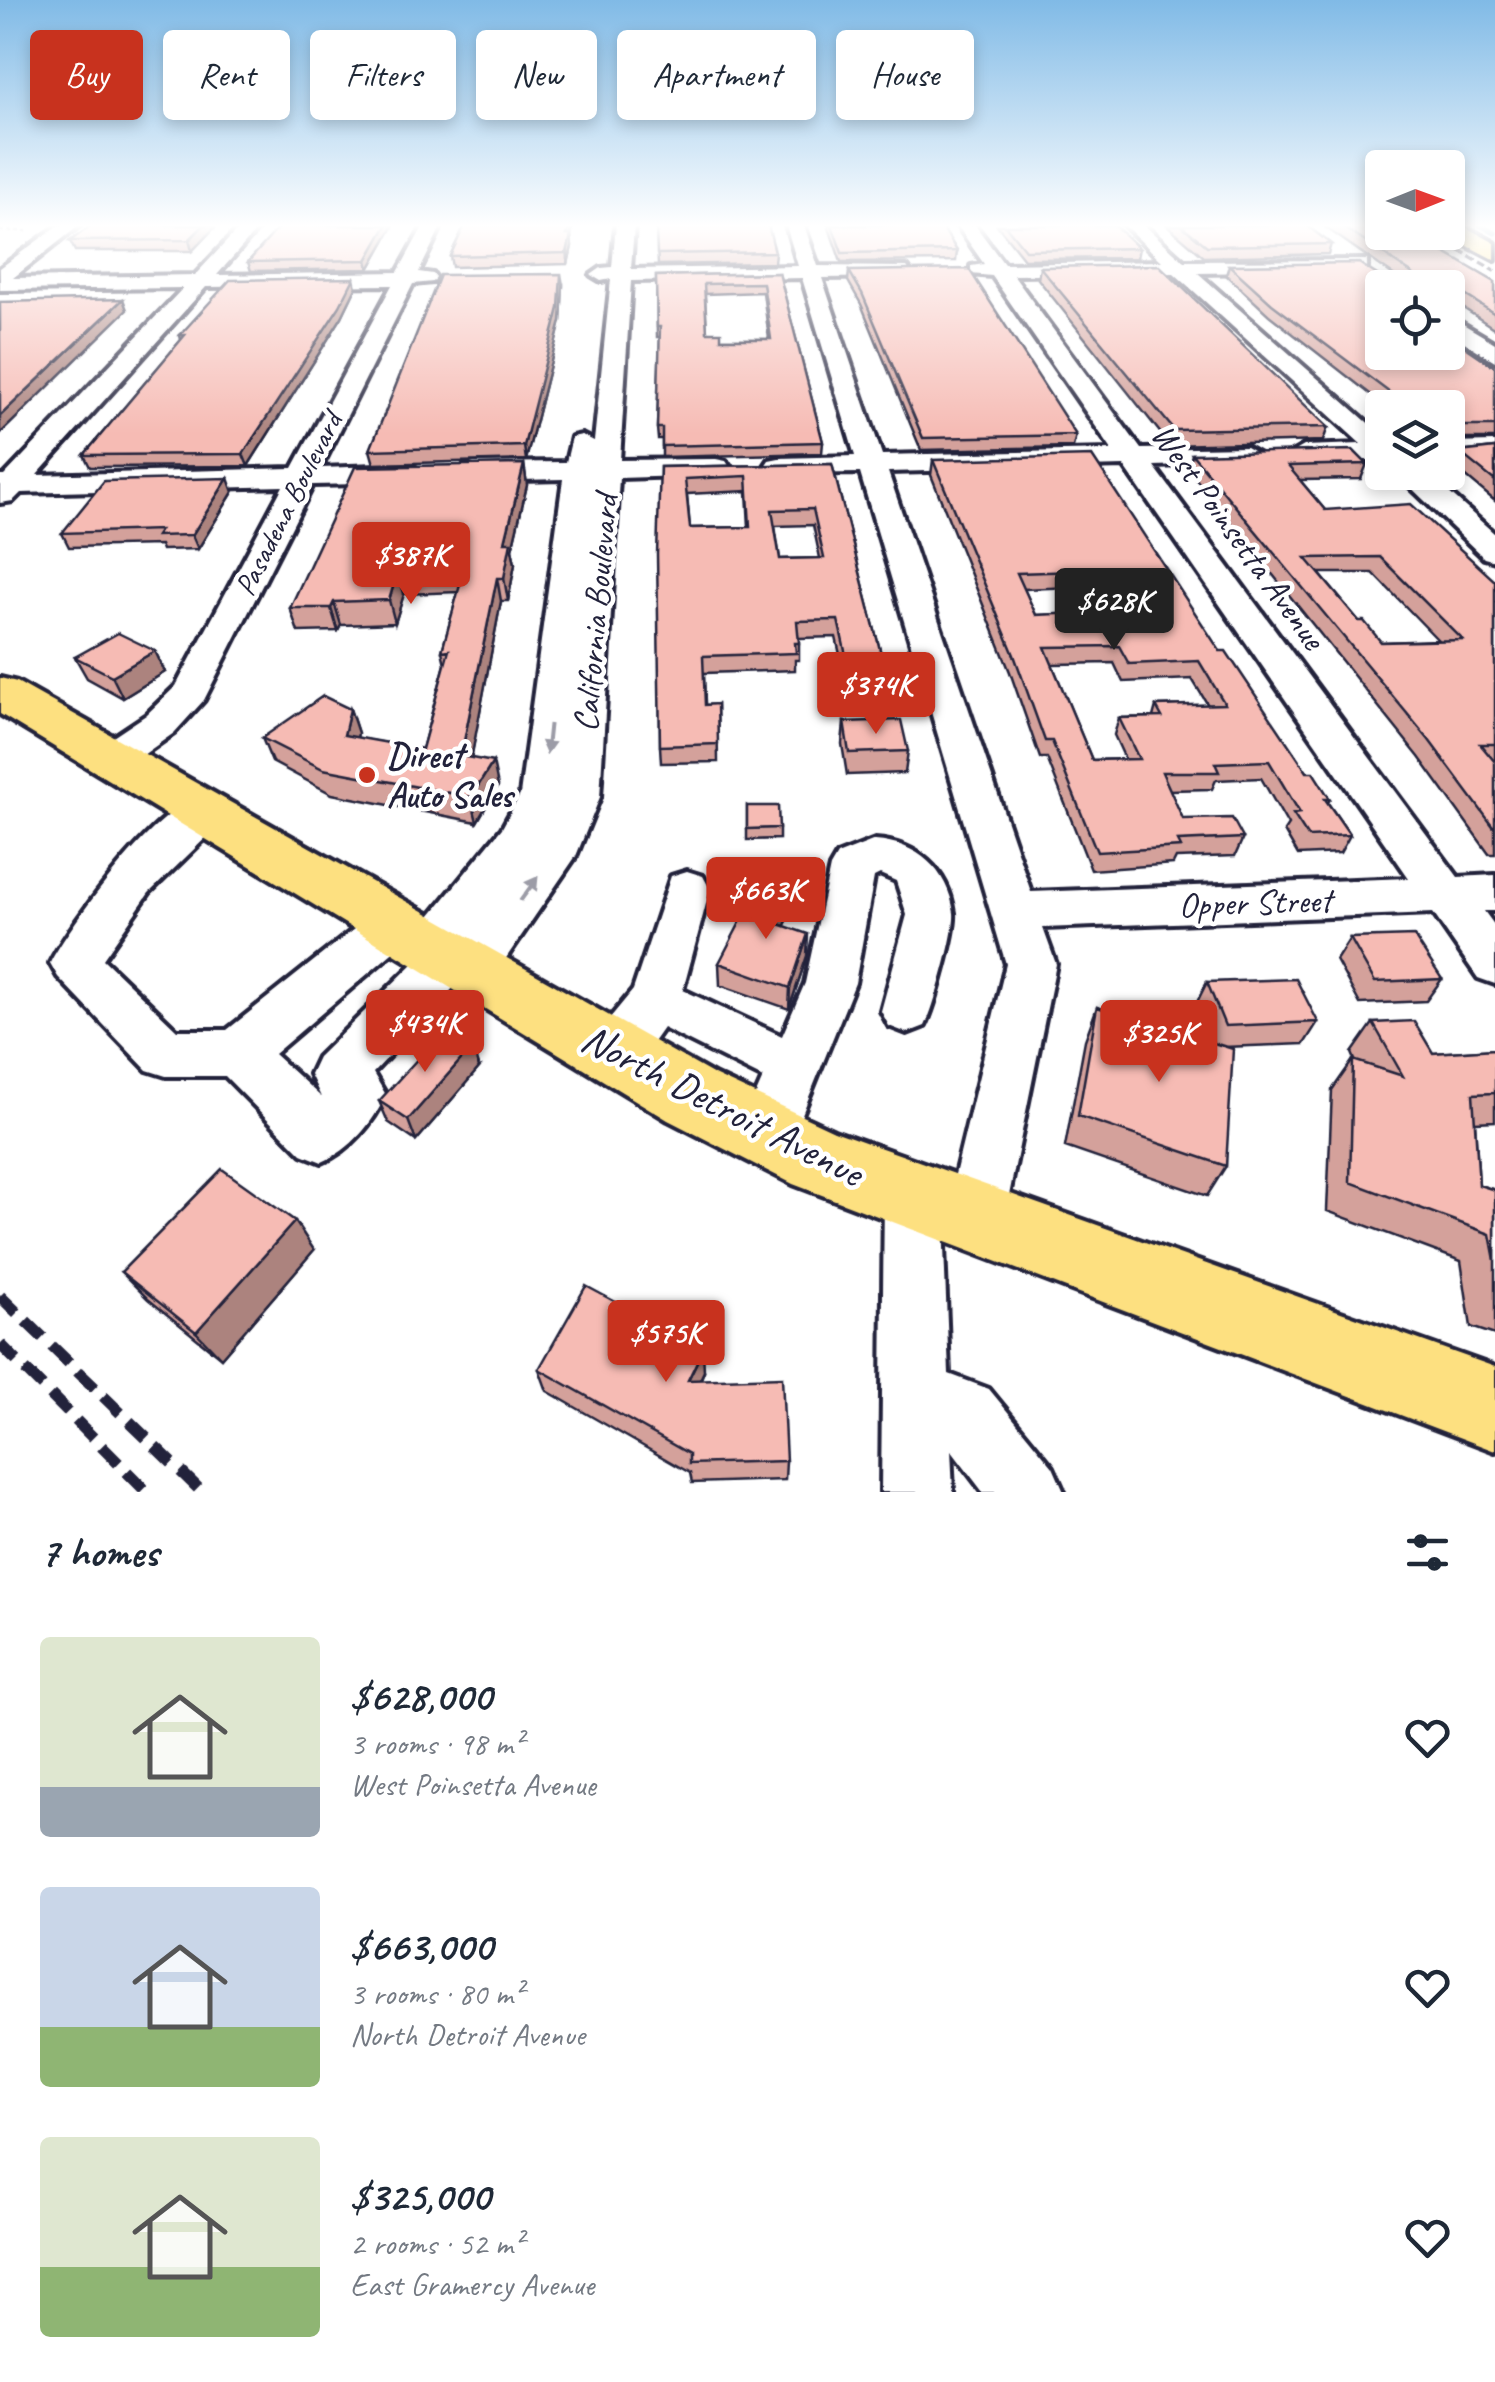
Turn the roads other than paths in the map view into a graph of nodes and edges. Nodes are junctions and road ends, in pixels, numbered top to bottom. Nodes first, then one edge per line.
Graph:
1 (188, 295) edge
2 (398, 295) edge
3 (604, 295) edge
4 (817, 295) edge
5 (1015, 295) edge
6 (1210, 295) edge
7 (1465, 334) edge
8 (1495, 354) edge
9 (1365, 436) edge
10 (1495, 450) edge
11 (1365, 451) edge
12 (1465, 451) edge
13 (1133, 458) junction
14 (872, 464) junction
15 (592, 470) junction
16 (302, 476) junction
17 (4, 489) edge
18 (1428, 490) edge
19 (1495, 551) edge
20 (0, 692) edge
21 (112, 757) junction
22 (206, 812) junction
23 (687, 889) dead end
24 (1495, 893) edge
25 (1446, 894) junction
26 (1016, 911) junction
27 (438, 949) junction
28 (1495, 964) edge
29 (908, 1012) dead end
30 (635, 1026) junction
31 (237, 1053) junction
32 (794, 1067) junction
33 (766, 1135) junction
34 (944, 1208) junction
35 (916, 1399) junction
36 (1495, 1409) edge
37 (918, 1492) edge
38 (1028, 1492) edge

1 - 17 street
2 - 16 street, Pasadena Boulevard
3 - 15 street, California Boulevard
4 - 14 street
5 - 13 street, West Poinsetta Avenue
6 - 9 street
7 - 8 street
10 - 12 street
11 - 13 street
13 - 14 street
13 - 25 street, West Poinsetta Avenue
14 - 15 street
14 - 26 street
15 - 16 street
15 - 27 street, California Boulevard
16 - 17 street
16 - 21 street, Pasadena Boulevard
18 - 19 street
20 - 21 main road, North Detroit Avenue
21 - 22 main road, North Detroit Avenue
22 - 27 main road, North Detroit Avenue
22 - 31 street
23 - 30 street
24 - 25 street, Opper Street
25 - 26 street, Opper Street
25 - 28 street, West Poinsetta Avenue
26 - 34 street
27 - 30 main road, North Detroit Avenue
27 - 31 street
27 - 31 street
29 - 32 street
30 - 32 street
30 - 33 main road, North Detroit Avenue
32 - 33 street
33 - 34 main road, North Detroit Avenue
34 - 35 street
34 - 36 main road, North Detroit Avenue
35 - 37 street
35 - 38 street

